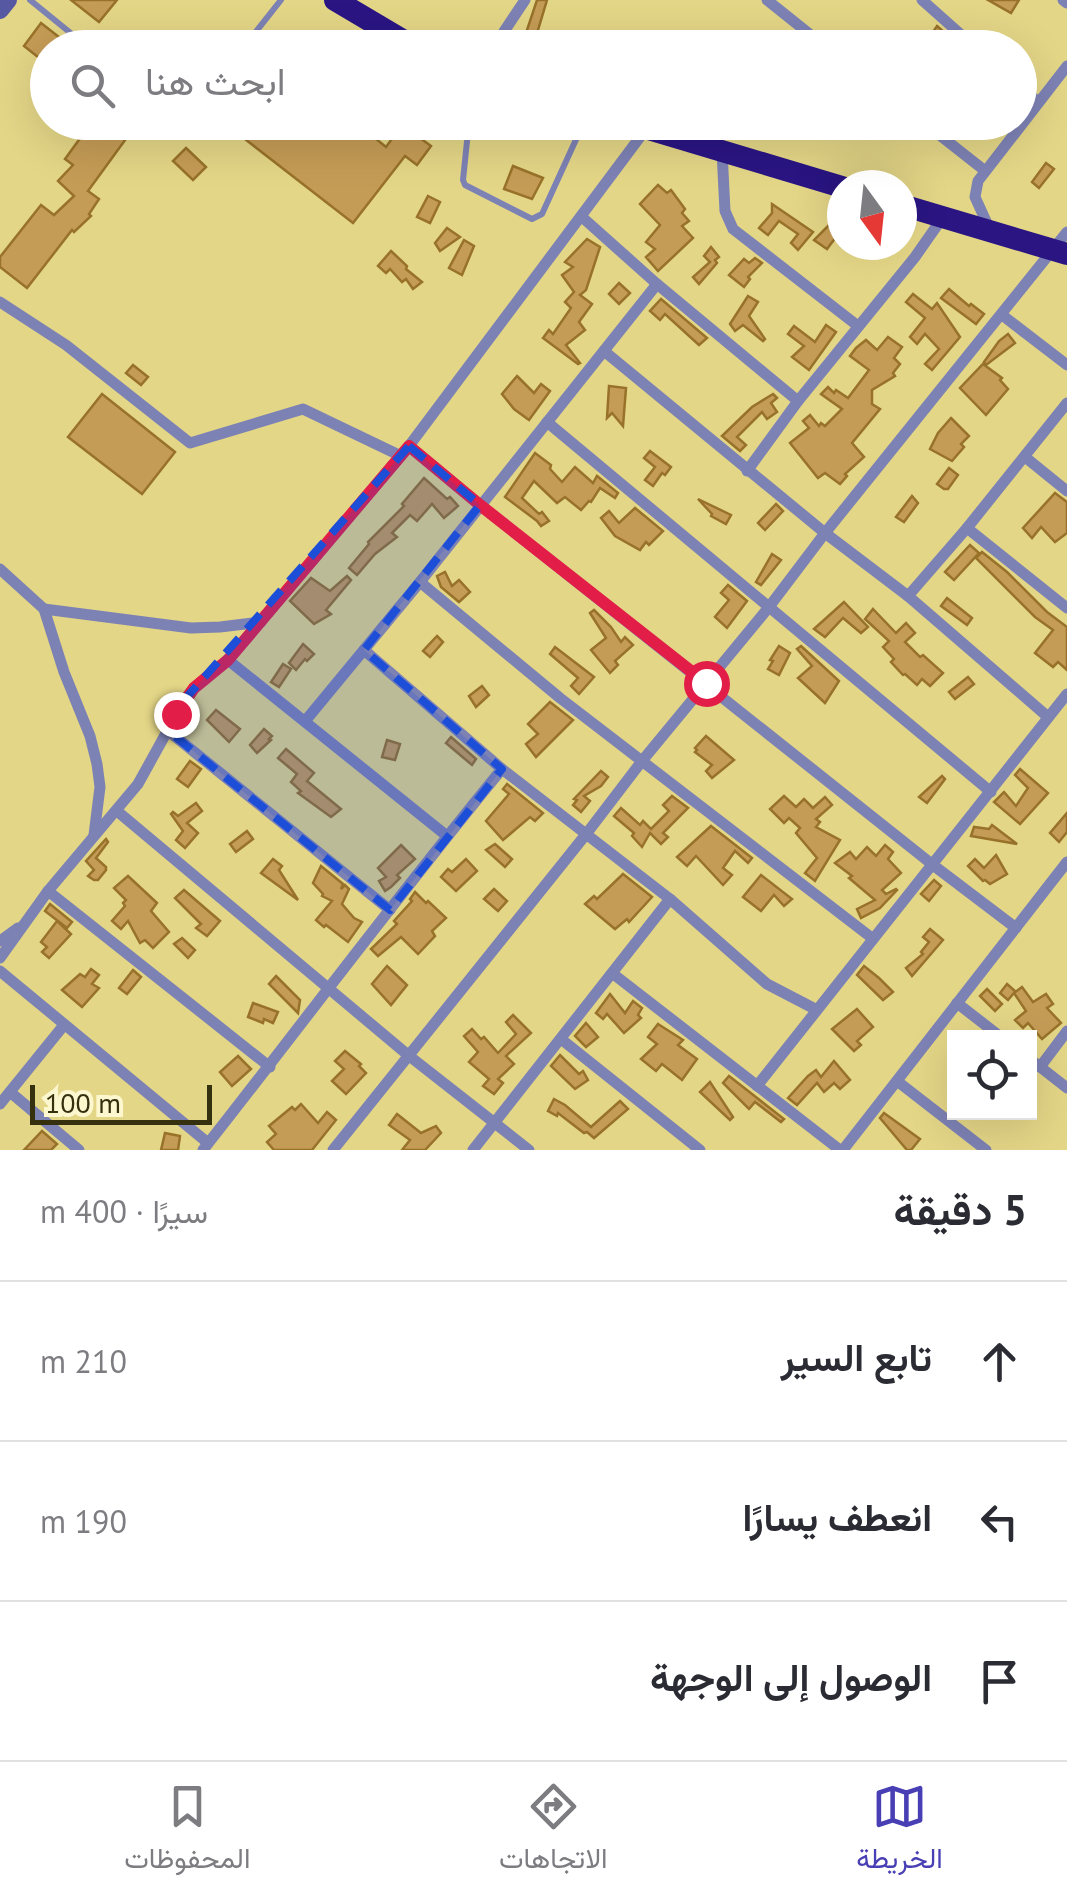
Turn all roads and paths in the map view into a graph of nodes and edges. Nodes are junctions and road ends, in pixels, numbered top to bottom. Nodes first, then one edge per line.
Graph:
1 (30, 0) edge
2 (281, 0) edge
3 (336, 0) edge
4 (525, 0) edge
5 (767, 0) edge
6 (922, 0) edge
7 (67, 30) edge
8 (258, 30) edge
9 (386, 30) edge
10 (504, 30) edge
11 (804, 30) edge
12 (956, 30) edge
13 (1067, 66) edge
14 (1038, 102) edge
15 (467, 140) edge
16 (576, 140) edge
17 (628, 140) edge
18 (684, 140) edge
19 (946, 140) edge
20 (1008, 140) edge
21 (722, 151) junction
22 (984, 170) junction
23 (827, 182) edge
24 (917, 210) edge
25 (582, 217) junction
26 (944, 218) junction
27 (990, 230) junction
28 (1063, 245) edge
29 (657, 284) junction
30 (0, 302) edge
31 (1002, 316) junction
32 (858, 326) junction
33 (604, 351) junction
34 (1067, 365) edge
35 (798, 401) junction
36 (1067, 403) edge
37 (547, 422) junction
38 (405, 451) junction
39 (1025, 457) junction
40 (747, 471) junction
41 (1067, 490) edge
42 (480, 505) junction
43 (967, 528) junction
44 (825, 534) junction
45 (0, 569) edge
46 (420, 582) junction
47 (908, 596) junction
48 (44, 608) junction
49 (769, 608) junction
50 (1067, 608) edge
51 (260, 622) junction
52 (364, 650) junction
53 (228, 660) junction
54 (706, 683) junction
55 (1067, 694) edge
56 (1048, 717) junction
57 (306, 720) junction
58 (168, 730) junction
59 (642, 761) junction
60 (502, 769) junction
61 (991, 792) junction
62 (116, 811) junction
63 (587, 834) junction
64 (447, 836) junction
65 (93, 839) junction
66 (1067, 862) edge
67 (932, 865) junction
68 (48, 891) junction
69 (670, 899) junction
70 (390, 910) junction
71 (26, 922) junction
72 (1016, 928) junction
73 (872, 938) junction
74 (0, 940) edge
75 (0, 958) edge
76 (0, 971) edge
77 (612, 973) junction
78 (329, 988) junction
79 (957, 1003) junction
80 (817, 1010) junction
81 (64, 1025) junction
82 (992, 1030) edge
83 (1067, 1031) edge
84 (561, 1039) junction
85 (408, 1056) junction
86 (1037, 1061) edge
87 (1037, 1065) edge
88 (270, 1067) junction
89 (897, 1081) junction
90 (757, 1086) junction
91 (1067, 1088) edge
92 (10, 1092) junction
93 (0, 1104) edge
94 (495, 1122) junction
95 (206, 1146) edge
96 (979, 1148) edge
97 (78, 1150) edge
98 (332, 1150) edge
99 (473, 1150) edge
100 (530, 1150) edge
101 (700, 1150) edge
102 (842, 1150) edge

1 - 7 lane
2 - 8 lane
3 - 9 highway
4 - 10 street
5 - 11 street
6 - 12 street
13 - 14 street
15 - 16 lane
17 - 25 street
18 - 21 highway
19 - 22 street
20 - 22 street
21 - 23 highway
21 - 32 street
22 - 27 street
24 - 26 highway
25 - 29 street
25 - 38 street
26 - 27 highway
26 - 32 street
27 - 28 highway
28 - 31 street
29 - 33 street
29 - 35 street
30 - 38 street
31 - 34 street
31 - 44 street
32 - 35 street
33 - 37 street
33 - 40 street
35 - 40 street
36 - 39 street
37 - 42 street
37 - 49 street
38 - 42 street
38 - 51 street
39 - 41 street
39 - 43 street
40 - 44 street
42 - 46 street
42 - 54 street
43 - 47 street
43 - 50 street
44 - 47 street
44 - 49 street
45 - 48 street
46 - 52 street
46 - 59 street
47 - 56 street
48 - 51 street
48 - 65 street
49 - 54 street
49 - 61 street
51 - 53 street
52 - 57 street
52 - 60 street
53 - 57 street
53 - 58 street
54 - 59 street
54 - 67 street
55 - 56 street
56 - 61 street
57 - 64 street
58 - 62 street
58 - 70 street
59 - 63 street
59 - 73 street
60 - 63 street
60 - 64 street
61 - 67 street
62 - 65 street
62 - 78 street
63 - 69 street
63 - 85 street
64 - 70 street
65 - 68 street
66 - 72 street
67 - 72 street
67 - 73 street
68 - 71 street
68 - 88 street
69 - 77 street
69 - 80 street
70 - 78 street
71 - 74 street
71 - 75 street
72 - 79 street
73 - 80 street
76 - 81 street
77 - 84 street
77 - 90 street
78 - 85 street
78 - 88 street
79 - 82 street
79 - 89 street
80 - 90 street
81 - 92 street
81 - 95 street
83 - 86 street
84 - 94 street
84 - 101 street
85 - 94 street
85 - 98 street
87 - 91 street
88 - 95 street
89 - 96 street
89 - 102 street
90 - 102 street
92 - 93 street
92 - 97 street
94 - 99 street
94 - 100 street

